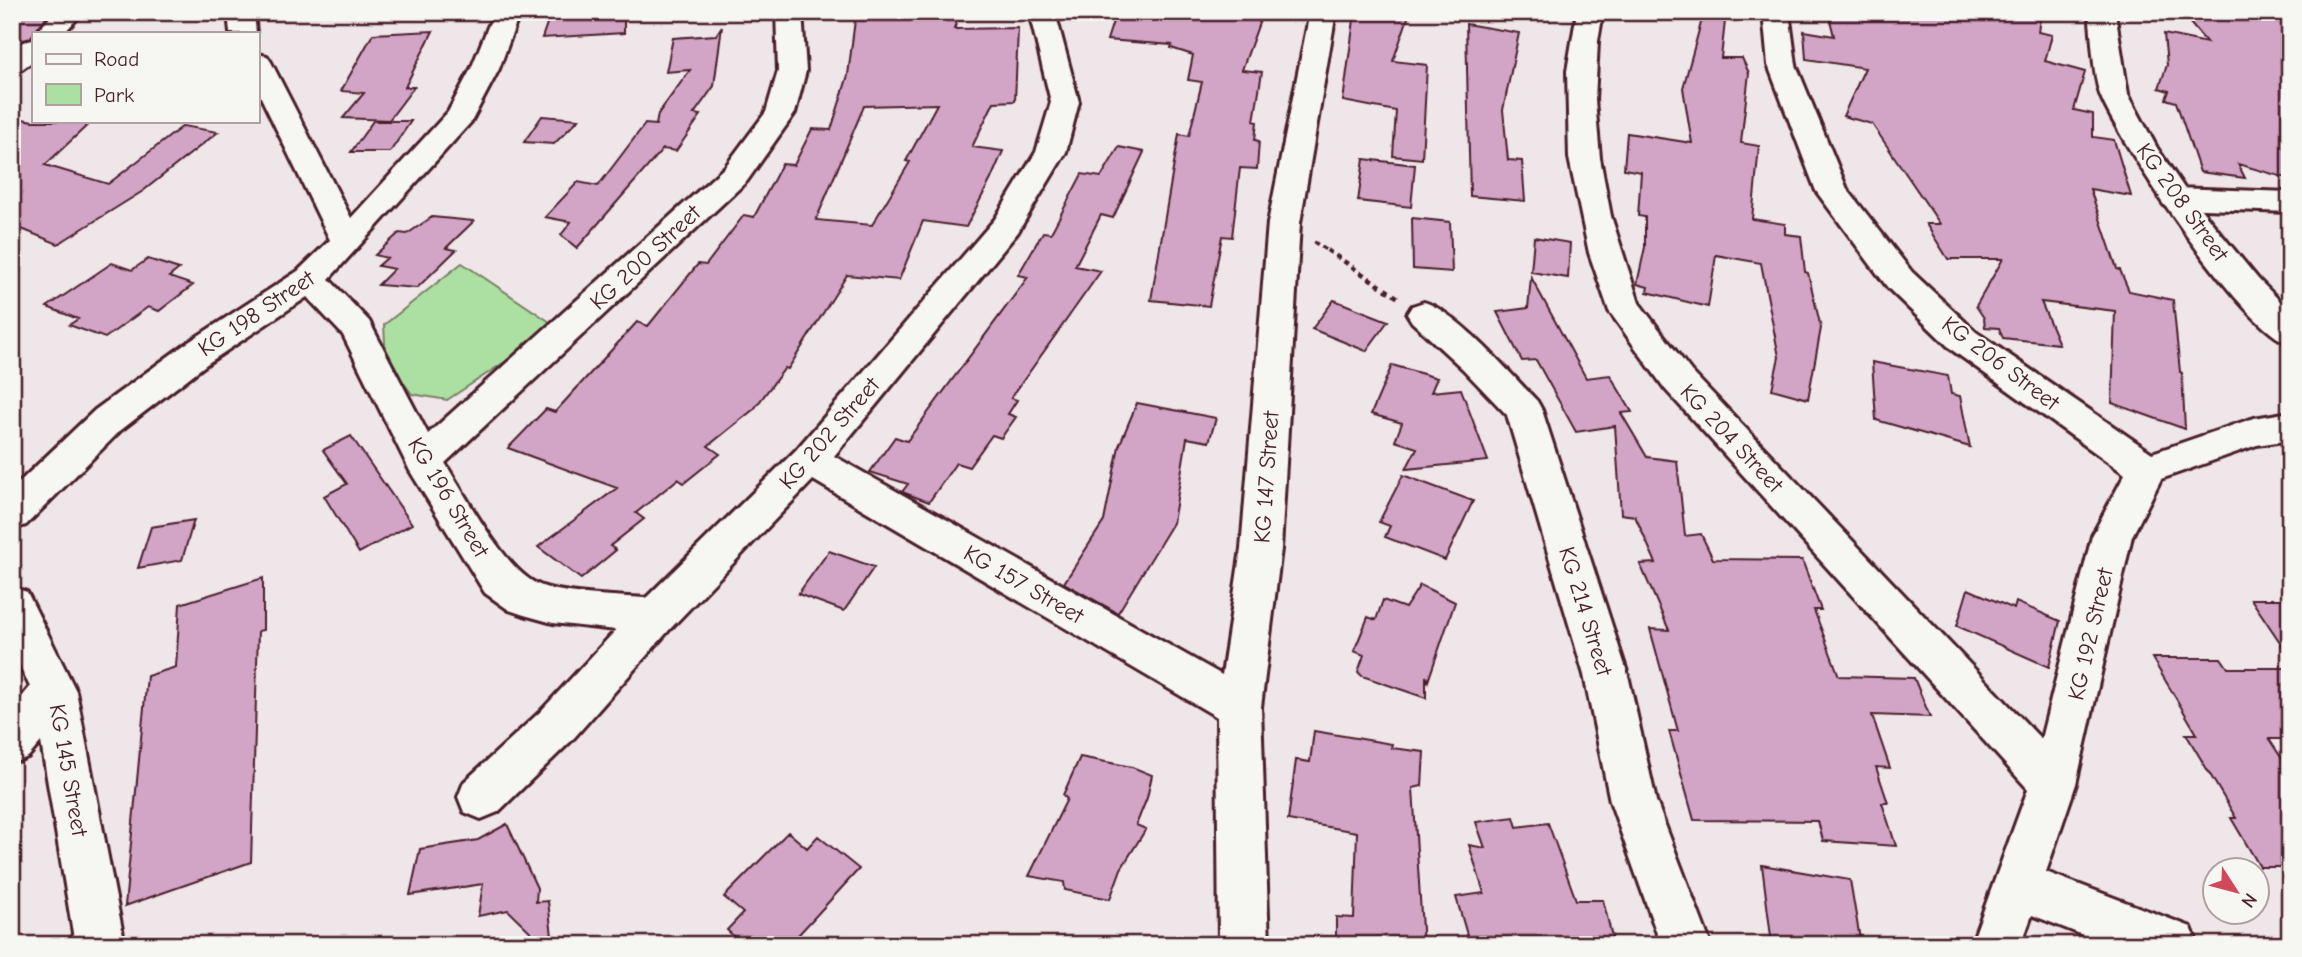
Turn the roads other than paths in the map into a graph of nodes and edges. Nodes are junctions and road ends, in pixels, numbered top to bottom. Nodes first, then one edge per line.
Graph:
1 (70, 12) edge
2 (242, 12) edge
3 (507, 12) edge
4 (789, 12) edge
5 (1042, 12) edge
6 (1323, 12) edge
7 (1590, 12) edge
8 (1776, 12) edge
9 (2102, 12) edge
10 (50, 32) edge
11 (243, 32) edge
12 (32, 49) edge
13 (12, 63) edge
14 (259, 66) edge
15 (2175, 198) junction
16 (2290, 202) edge
17 (347, 243) junction
18 (310, 279) junction
19 (1424, 314) road end
20 (2290, 332) edge
21 (2290, 426) edge
22 (809, 460) junction
23 (423, 461) junction
24 (2147, 469) junction
25 (12, 514) edge
26 (12, 604) edge
27 (654, 617) junction
28 (54, 691) junction
29 (1239, 707) junction
30 (12, 743) edge
31 (2053, 784) junction
32 (481, 797) dead end
33 (2016, 885) junction
34 (100, 945) edge
35 (1244, 945) edge
36 (1686, 945) edge
37 (1996, 945) edge
38 (2173, 945) edge

1 - 10 street
2 - 11 street
3 - 17 street, KG 198 Street
4 - 23 street, KG 200 Street
5 - 22 street, KG 202 Street
6 - 29 street, KG 147 Street
7 - 31 street, KG 204 Street
8 - 24 street, KG 206 Street
9 - 15 street, KG 208 Street
12 - 13 street
14 - 17 street
15 - 16 street
15 - 20 street, KG 208 Street
17 - 18 street, KG 198 Street
18 - 23 street, KG 196 Street
18 - 25 street, KG 198 Street
19 - 36 street, KG 214 Street
21 - 24 street
22 - 27 street, KG 202 Street
22 - 29 street, KG 157 Street
23 - 27 street, KG 196 Street
24 - 31 street, KG 192 Street
26 - 28 street, KG 145 Street
27 - 32 street, KG 202 Street
28 - 30 street
28 - 34 street, KG 145 Street
29 - 35 street, KG 147 Street
31 - 33 street, KG 192 Street
33 - 37 street, KG 192 Street
33 - 38 street

